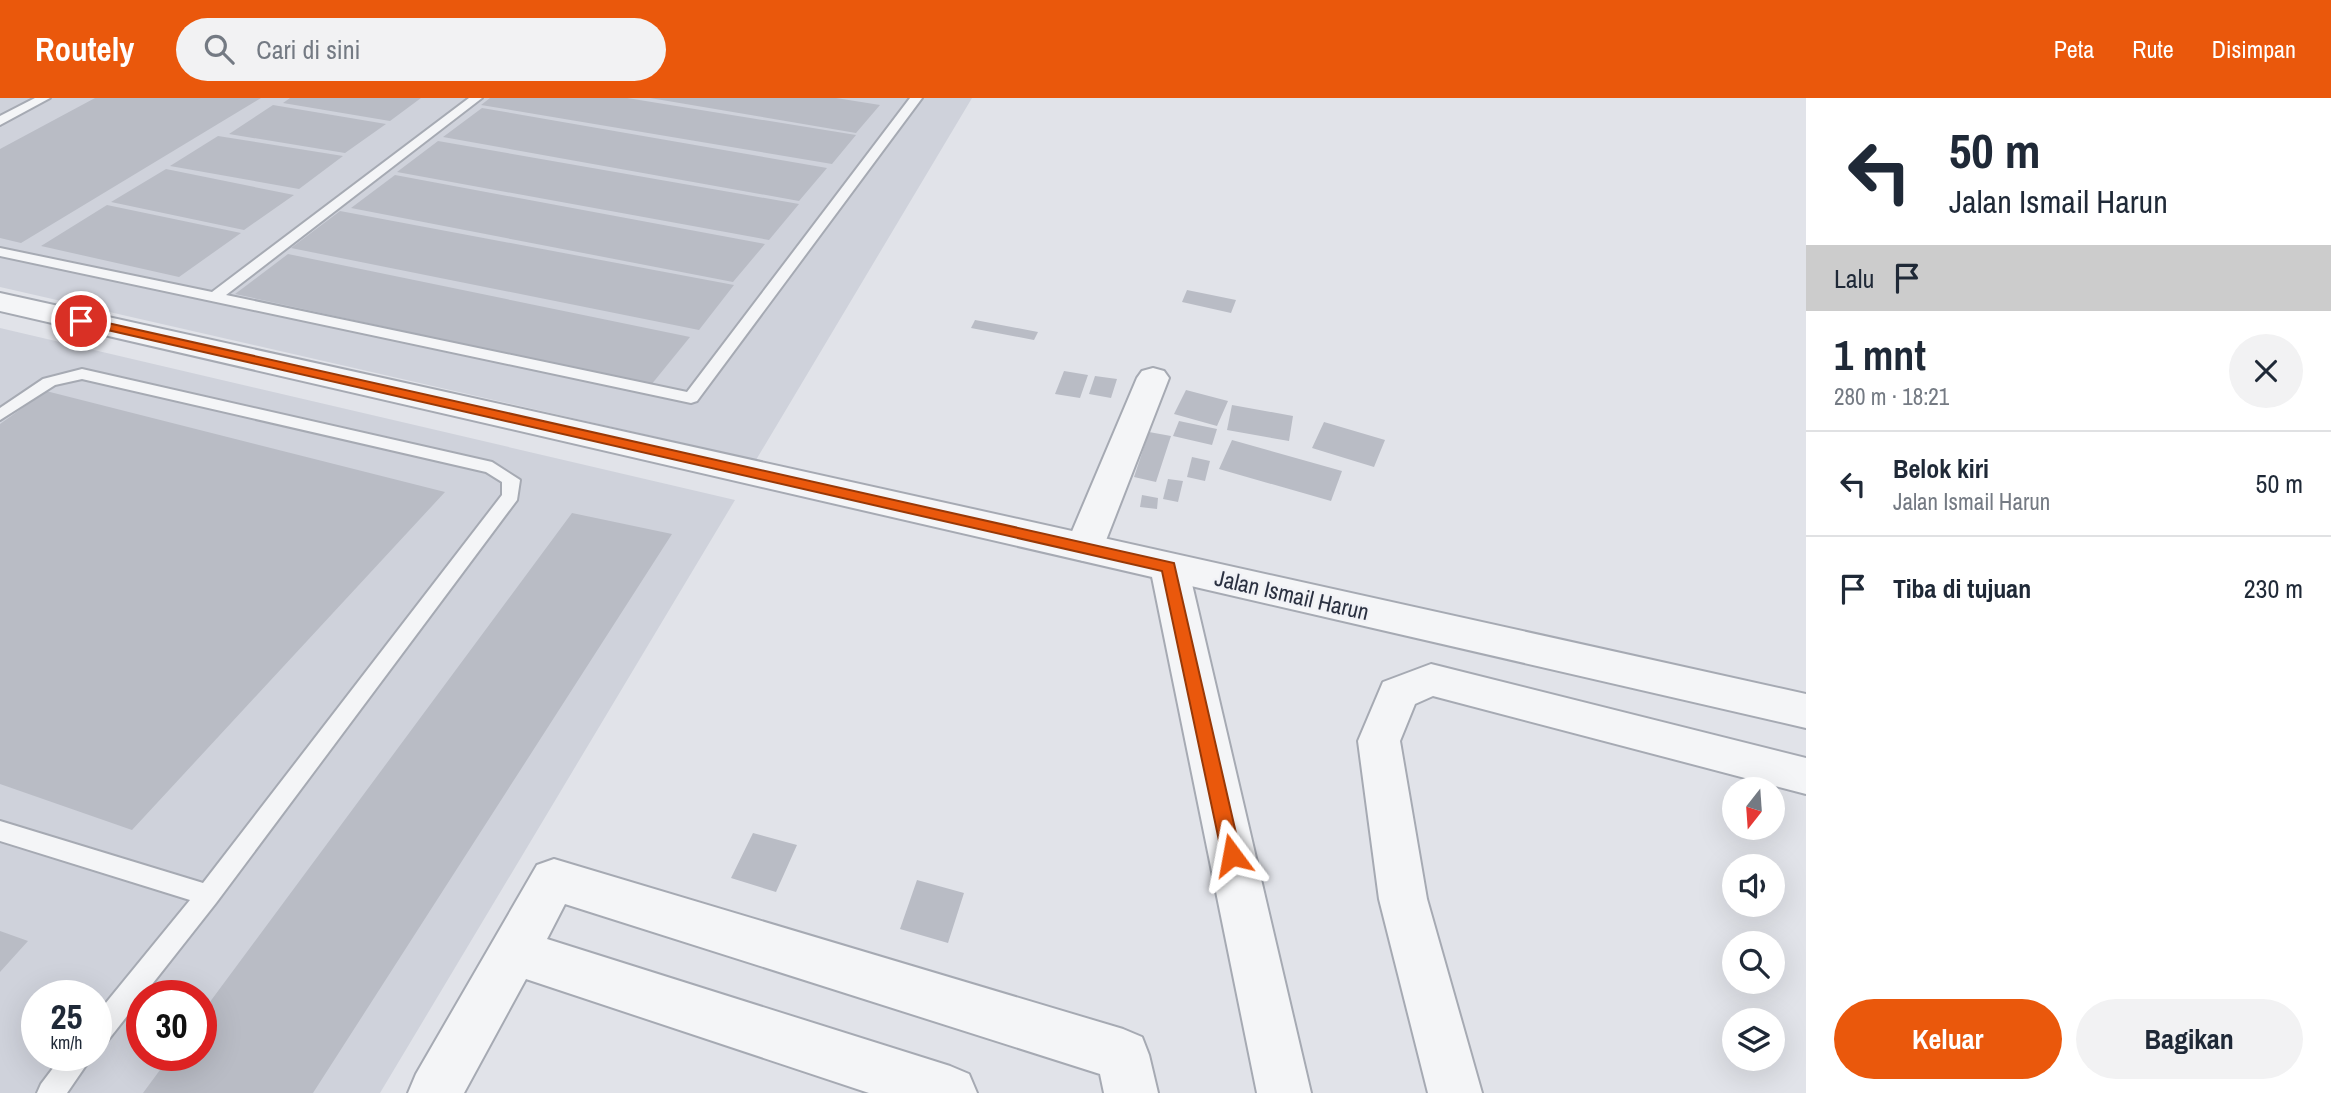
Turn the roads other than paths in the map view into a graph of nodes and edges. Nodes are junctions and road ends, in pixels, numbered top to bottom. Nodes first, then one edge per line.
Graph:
1 (44, 98) edge
2 (476, 98) edge
3 (916, 98) edge
4 (0, 121) edge
5 (0, 252) edge
6 (215, 297) junction
7 (0, 302) edge
8 (1153, 378) dead end
9 (0, 415) edge
10 (1084, 548) junction
11 (1169, 567) junction
12 (1806, 711) edge
13 (1806, 776) edge
14 (0, 831) edge
15 (208, 895) junction
16 (514, 952) junction
17 (112, 1015) edge
18 (67, 1071) edge
19 (50, 1093) edge
20 (435, 1093) edge
21 (950, 1093) edge
22 (1131, 1093) edge
23 (1284, 1093) edge
24 (1455, 1093) edge

1 - 4 lane
2 - 6 lane
3 - 6 lane
5 - 6 lane
7 - 10 street, Jalan Ismail Harun
8 - 10 street
9 - 15 lane
10 - 11 street, Jalan Ismail Harun
11 - 12 street, Jalan Ismail Harun
11 - 23 street
13 - 24 street
14 - 15 lane
15 - 17 lane
16 - 20 street
16 - 21 street
16 - 22 street
18 - 19 lane

